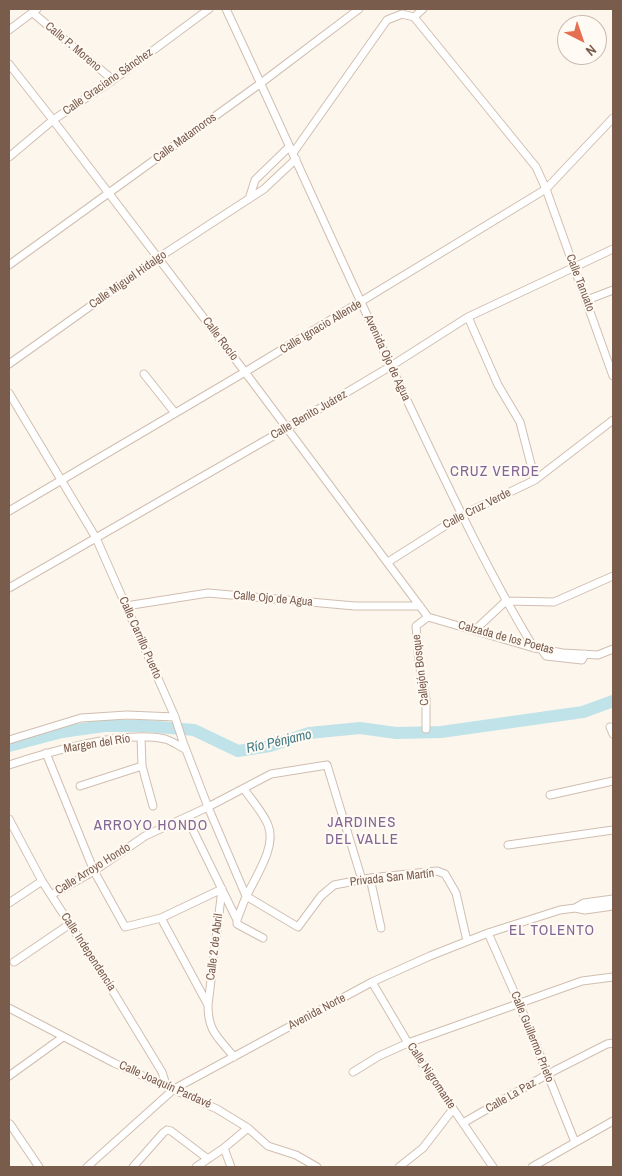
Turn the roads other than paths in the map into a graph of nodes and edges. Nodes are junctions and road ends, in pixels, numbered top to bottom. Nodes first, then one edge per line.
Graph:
1 (209, 9) edge
2 (226, 9) edge
3 (359, 9) edge
4 (423, 9) edge
5 (35, 11) edge
6 (414, 17) junction
7 (9, 30) edge
8 (9, 64) edge
9 (113, 80) junction
10 (261, 83) junction
11 (613, 118) edge
12 (53, 120) junction
13 (293, 153) junction
14 (9, 156) edge
15 (546, 189) junction
16 (109, 193) junction
17 (249, 199) junction
18 (613, 249) edge
19 (158, 258) junction
20 (9, 265) edge
21 (573, 267) junction
22 (613, 290) edge
23 (587, 300) junction
24 (361, 302) junction
25 (468, 317) junction
26 (9, 364) edge
27 (391, 366) junction
28 (245, 372) junction
29 (144, 374) dead end
30 (613, 376) edge
31 (9, 393) edge
32 (176, 413) junction
33 (613, 420) edge
34 (287, 428) junction
35 (535, 480) junction
36 (61, 481) junction
37 (9, 511) edge
38 (462, 515) junction
39 (96, 538) junction
40 (388, 562) junction
41 (613, 576) edge
42 (9, 588) edge
43 (506, 601) junction
44 (126, 606) junction
45 (420, 606) junction
46 (428, 617) junction
47 (475, 630) junction
48 (534, 648) junction
49 (613, 649) edge
50 (175, 717) junction
51 (426, 729) dead end
52 (141, 738) junction
53 (9, 740) edge
54 (184, 746) junction
55 (46, 753) junction
56 (9, 765) edge
57 (142, 766) junction
58 (613, 781) edge
59 (80, 786) dead end
60 (244, 789) junction
61 (550, 795) dead end
62 (153, 806) dead end
63 (208, 807) junction
64 (187, 818) junction
65 (9, 819) edge
66 (613, 830) edge
67 (508, 845) dead end
68 (94, 871) junction
69 (370, 878) junction
70 (362, 880) junction
71 (42, 881) junction
72 (222, 888) junction
73 (51, 895) junction
74 (246, 896) junction
75 (613, 900) edge
76 (9, 903) edge
77 (613, 906) edge
78 (575, 908) junction
79 (160, 918) junction
80 (237, 922) junction
81 (70, 924) junction
82 (381, 928) dead end
83 (488, 933) junction
84 (263, 938) dead end
85 (467, 941) junction
86 (14, 962) dead end
87 (613, 977) edge
88 (372, 982) junction
89 (519, 1003) junction
90 (208, 1005) junction
91 (9, 1008) edge
92 (63, 1036) junction
93 (408, 1043) junction
94 (613, 1043) edge
95 (234, 1057) junction
96 (353, 1072) dead end
97 (548, 1074) junction
98 (9, 1076) edge
99 (166, 1085) junction
100 (174, 1089) junction
101 (453, 1109) junction
102 (613, 1121) edge
103 (463, 1123) junction
104 (10, 1124) dead end
105 (248, 1128) junction
106 (575, 1142) junction
107 (224, 1148) junction
108 (208, 1159) junction
109 (40, 1167) edge
110 (87, 1167) edge
111 (133, 1167) edge
112 (196, 1167) edge
113 (231, 1167) edge
114 (317, 1167) edge
115 (398, 1167) edge
116 (493, 1167) edge
117 (532, 1167) edge

1 - 9 street, Calle Graciano Sánchez
2 - 10 street, Avenida Ojo de Agua
3 - 10 street, Calle Matamoros
4 - 6 street
5 - 7 street
5 - 9 street, Calle P. Moreno
6 - 13 street, Calle Miguel Hidalgo
6 - 15 street, Calle Tanuato
8 - 12 street, Calle Rocío
9 - 12 street, Calle Graciano Sánchez
10 - 13 street, Avenida Ojo de Agua
10 - 16 street, Calle Matamoros
11 - 15 street, Calle Ignacio Allende
12 - 14 street, Calle Graciano Sánchez
12 - 16 street, Calle Rocío
13 - 17 street, Calle Miguel Hidalgo
13 - 17 street, Calle Miguel Hidalgo
13 - 24 street, Avenida Ojo de Agua
15 - 21 street, Calle Tanuato
15 - 24 street, Calle Ignacio Allende
16 - 19 street, Calle Rocío
16 - 20 street, Calle Matamoros
17 - 19 street, Calle Miguel Hidalgo
18 - 21 street, Calle Benito Juárez
19 - 26 street, Calle Miguel Hidalgo
19 - 28 street, Calle Rocío
21 - 23 street, Calle Tanuato
21 - 25 street, Calle Benito Juárez
22 - 23 street
23 - 30 street, Calle Tanuato
24 - 27 street, Avenida Ojo de Agua
24 - 28 street, Calle Ignacio Allende
25 - 27 street, Calle Benito Juárez
25 - 35 street
27 - 34 street, Calle Benito Juárez
27 - 38 street, Avenida Ojo de Agua
28 - 32 street, Calle Ignacio Allende
28 - 34 street, Calle Rocío
29 - 32 street
31 - 36 street, Calle Carrillo Puerto
32 - 36 street, Calle Ignacio Allende
33 - 35 street, Calle Cruz Verde
34 - 39 street, Calle Benito Juárez
34 - 40 street, Calle Rocío
35 - 38 street, Calle Cruz Verde
36 - 37 street, Calle Ignacio Allende
36 - 39 street, Calle Carrillo Puerto
38 - 40 street, Calle Cruz Verde
38 - 43 street, Avenida Ojo de Agua
39 - 42 street, Calle Benito Juárez
39 - 44 street, Calle Carrillo Puerto
40 - 45 street, Calle Rocío
41 - 43 street
43 - 47 street
43 - 48 street, Avenida Ojo de Agua
44 - 45 street, Calle Ojo de Agua
44 - 50 street, Calle Carrillo Puerto
45 - 46 street, Calle Rocío
46 - 47 street, Calzada de los Poetas
46 - 51 street, Callejón Bosque
47 - 48 street, Calzada de los Poetas
48 - 49 street, Calzada de los Poetas
50 - 53 street
50 - 54 street, Calle Carrillo Puerto
52 - 54 street, Margen del Río
52 - 55 street, Margen del Río
52 - 57 street
54 - 63 street, Calle Carrillo Puerto
55 - 56 street, Margen del Río
55 - 68 street
57 - 59 street
57 - 62 street
58 - 61 street
60 - 63 street, Calle Arroyo Hondo
60 - 70 street, Calle Arroyo Hondo
60 - 74 street
63 - 64 street, Calle Arroyo Hondo
63 - 74 street, Calle Carrillo Puerto
64 - 68 street, Calle Arroyo Hondo
64 - 72 street, Calle 2 de Abril
65 - 71 street, Calle Independencia
66 - 67 street
68 - 73 street, Calle Arroyo Hondo
68 - 79 street
69 - 70 street, Privada San Martín
69 - 82 street
69 - 85 street, Privada San Martín
70 - 74 street, Privada San Martín
71 - 73 street, Calle Independencia
71 - 76 street
72 - 79 street
72 - 80 street, Calle 2 de Abril
72 - 90 street, Calle 2 de Abril
73 - 81 street, Calle Independencia
74 - 80 street
75 - 78 street, Avenida Norte
77 - 78 street, Avenida Norte
78 - 83 street, Avenida Norte
79 - 90 street
80 - 84 street
81 - 86 street
81 - 99 street, Calle Independencia
83 - 85 street, Avenida Norte
83 - 89 street, Calle Guillermo Prieto
85 - 88 street, Avenida Norte
87 - 89 street
88 - 93 street, Calle Nigromante
88 - 95 street, Avenida Norte
89 - 93 street
89 - 97 street, Calle Guillermo Prieto
90 - 95 street
91 - 92 street, Calle Joaquín Pardavé
92 - 98 street
92 - 99 street, Calle Joaquín Pardavé
93 - 96 street
93 - 101 street, Calle Nigromante
94 - 97 street, Calle La Paz
95 - 100 street, Avenida Norte
97 - 103 street, Calle La Paz
97 - 106 street, Calle Guillermo Prieto
99 - 100 street, Calle Joaquín Pardavé
100 - 105 street, Calle Joaquín Pardavé
100 - 110 street, Avenida Norte
101 - 103 street, Calle Nigromante
101 - 115 street
102 - 106 street
103 - 116 street, Calle Nigromante
104 - 109 street
105 - 107 street
105 - 114 street, Calle Joaquín Pardavé
106 - 117 street
107 - 108 street
107 - 113 street
108 - 111 street
108 - 112 street

